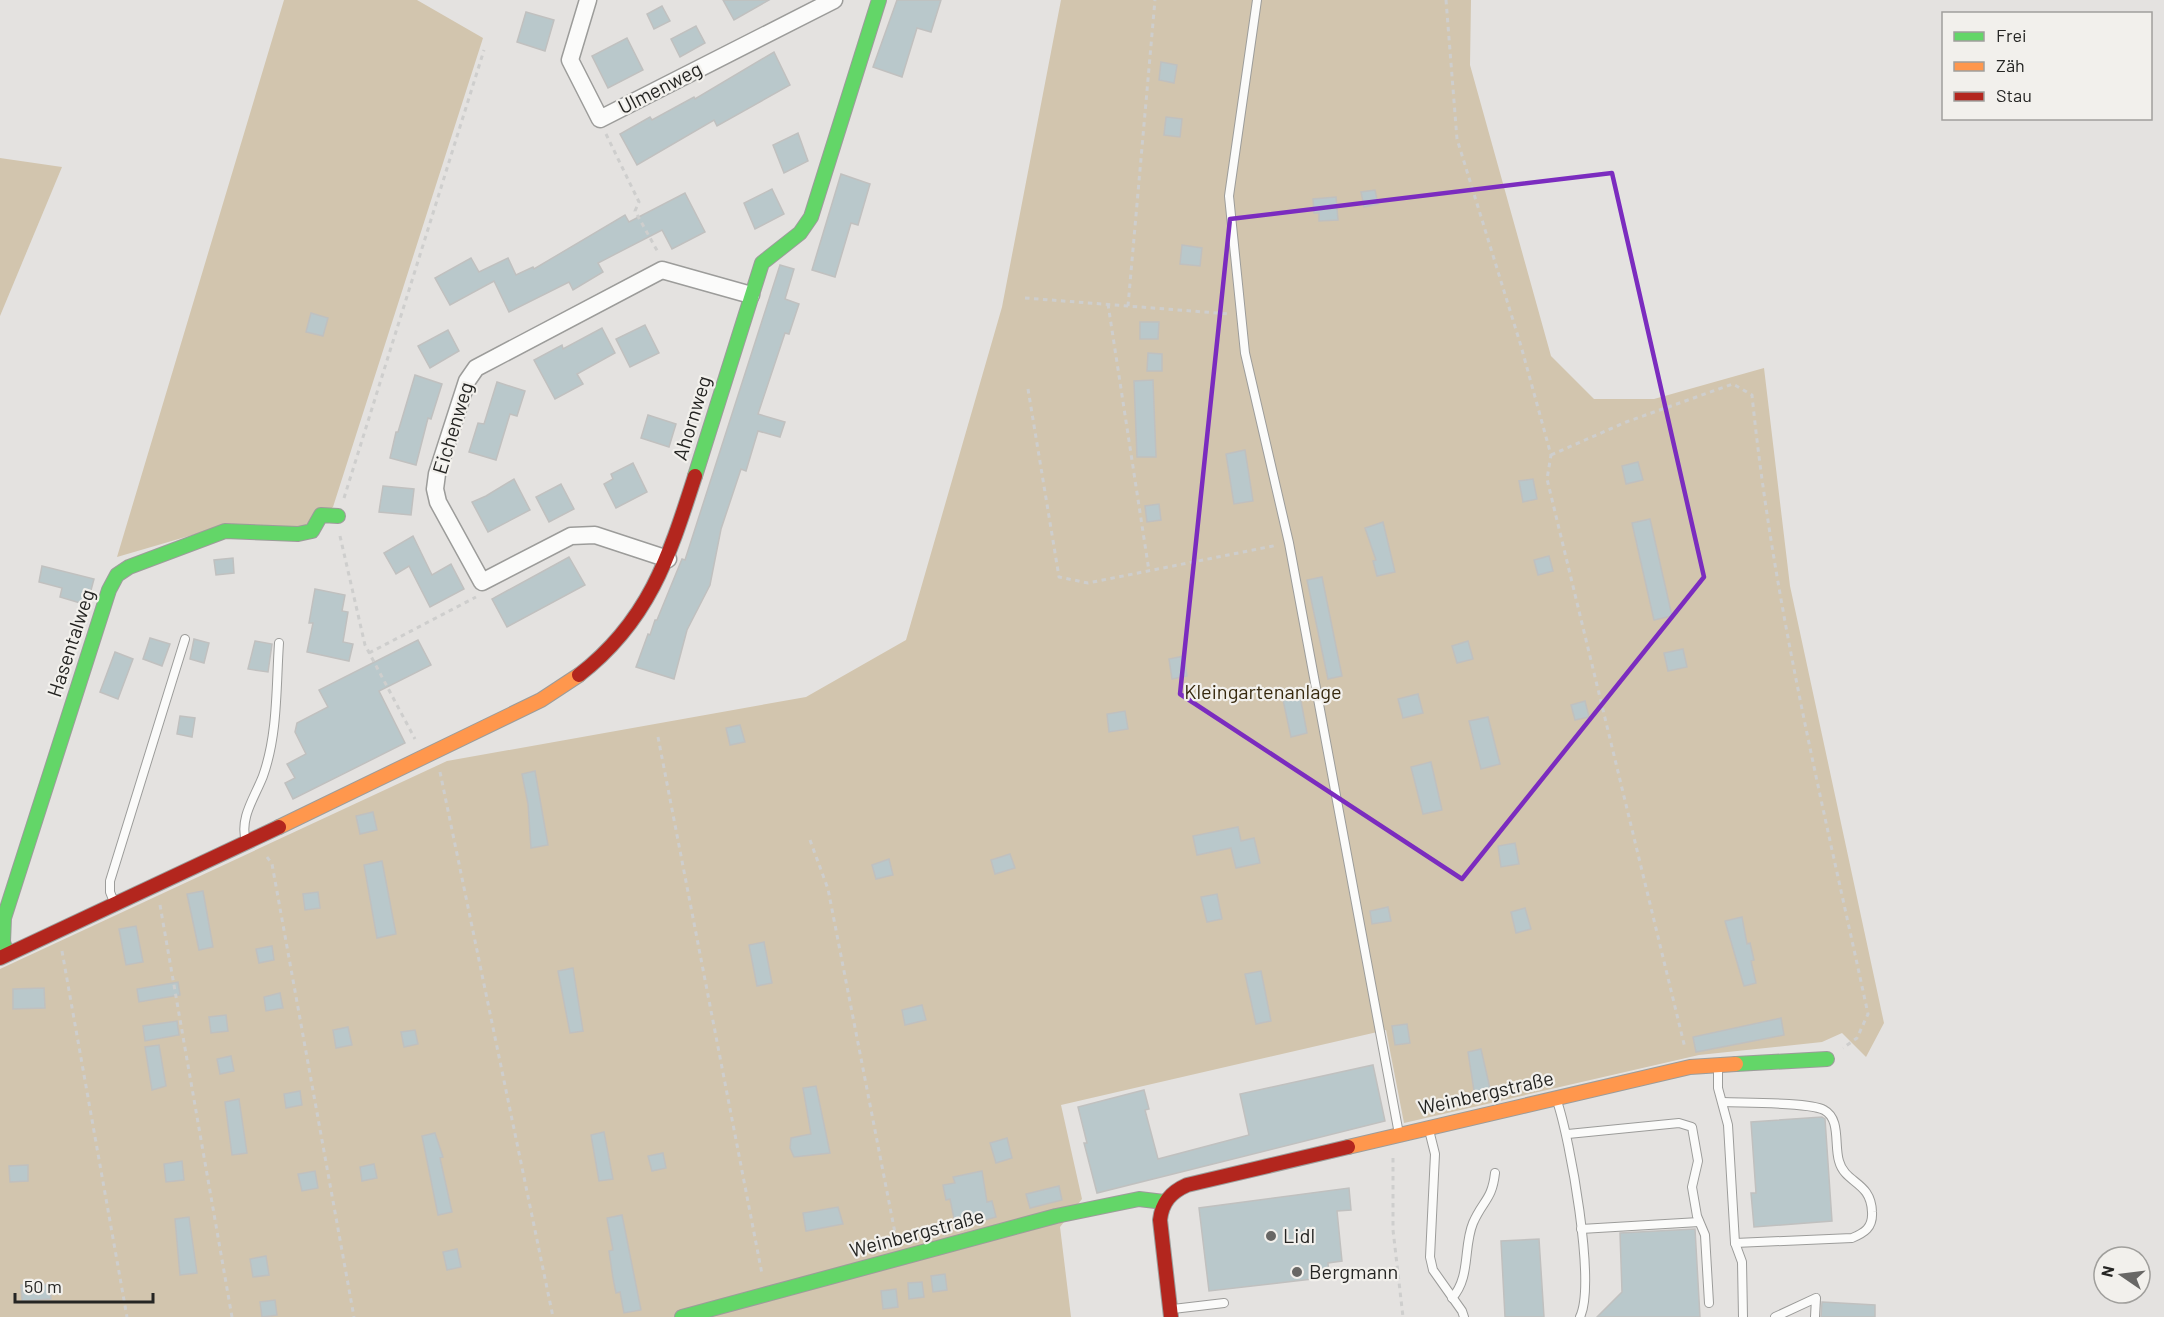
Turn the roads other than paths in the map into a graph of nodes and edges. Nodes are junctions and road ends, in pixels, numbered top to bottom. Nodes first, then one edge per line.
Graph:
1 (588, 0) edge
2 (834, 0) edge
3 (879, 0) edge
4 (1257, 0) edge
5 (751, 295) junction
6 (338, 516) road end
7 (668, 559) junction
8 (185, 639) dead end
9 (279, 643) dead end
10 (428, 754) joint
11 (251, 840) junction
12 (115, 904) junction
13 (3, 956) edge
14 (1827, 1059) road end
15 (1718, 1065) junction
16 (1556, 1097) junction
17 (1723, 1102) junction
18 (1428, 1127) junction
19 (1396, 1134) junction
20 (1568, 1134) junction
21 (1495, 1173) dead end
22 (1164, 1202) junction
23 (1699, 1222) junction
24 (1581, 1229) junction
25 (1735, 1243) junction
26 (1452, 1298) junction
27 (1224, 1303) dead end
28 (1709, 1303) dead end
29 (1170, 1313) edge
30 (682, 1317) edge
31 (1464, 1317) edge
32 (1580, 1317) edge
33 (1743, 1317) edge
34 (1775, 1317) edge
35 (1815, 1317) edge

1 - 2 street, Ulmenweg
3 - 5 street, Ahornweg
4 - 19 lane
5 - 7 street, Ahornweg
5 - 7 street, Eichenweg
6 - 13 street, Hasentalweg
7 - 10 street, Ahornweg
8 - 12 lane
9 - 11 lane
10 - 11 street, Hasentalweg
11 - 12 street, Hasentalweg
12 - 13 street, Hasentalweg
14 - 15 street, Weinbergstraße
15 - 16 street, Weinbergstraße
15 - 17 lane
16 - 18 street, Weinbergstraße
16 - 20 lane
17 - 25 lane
17 - 25 lane
18 - 19 street, Weinbergstraße
18 - 26 lane
19 - 22 street, Weinbergstraße
20 - 23 lane
20 - 24 lane
21 - 26 lane
22 - 29 street
22 - 30 street, Weinbergstraße
23 - 24 lane
23 - 28 lane
24 - 32 lane
25 - 33 lane
26 - 31 lane
27 - 29 lane
34 - 35 lane

